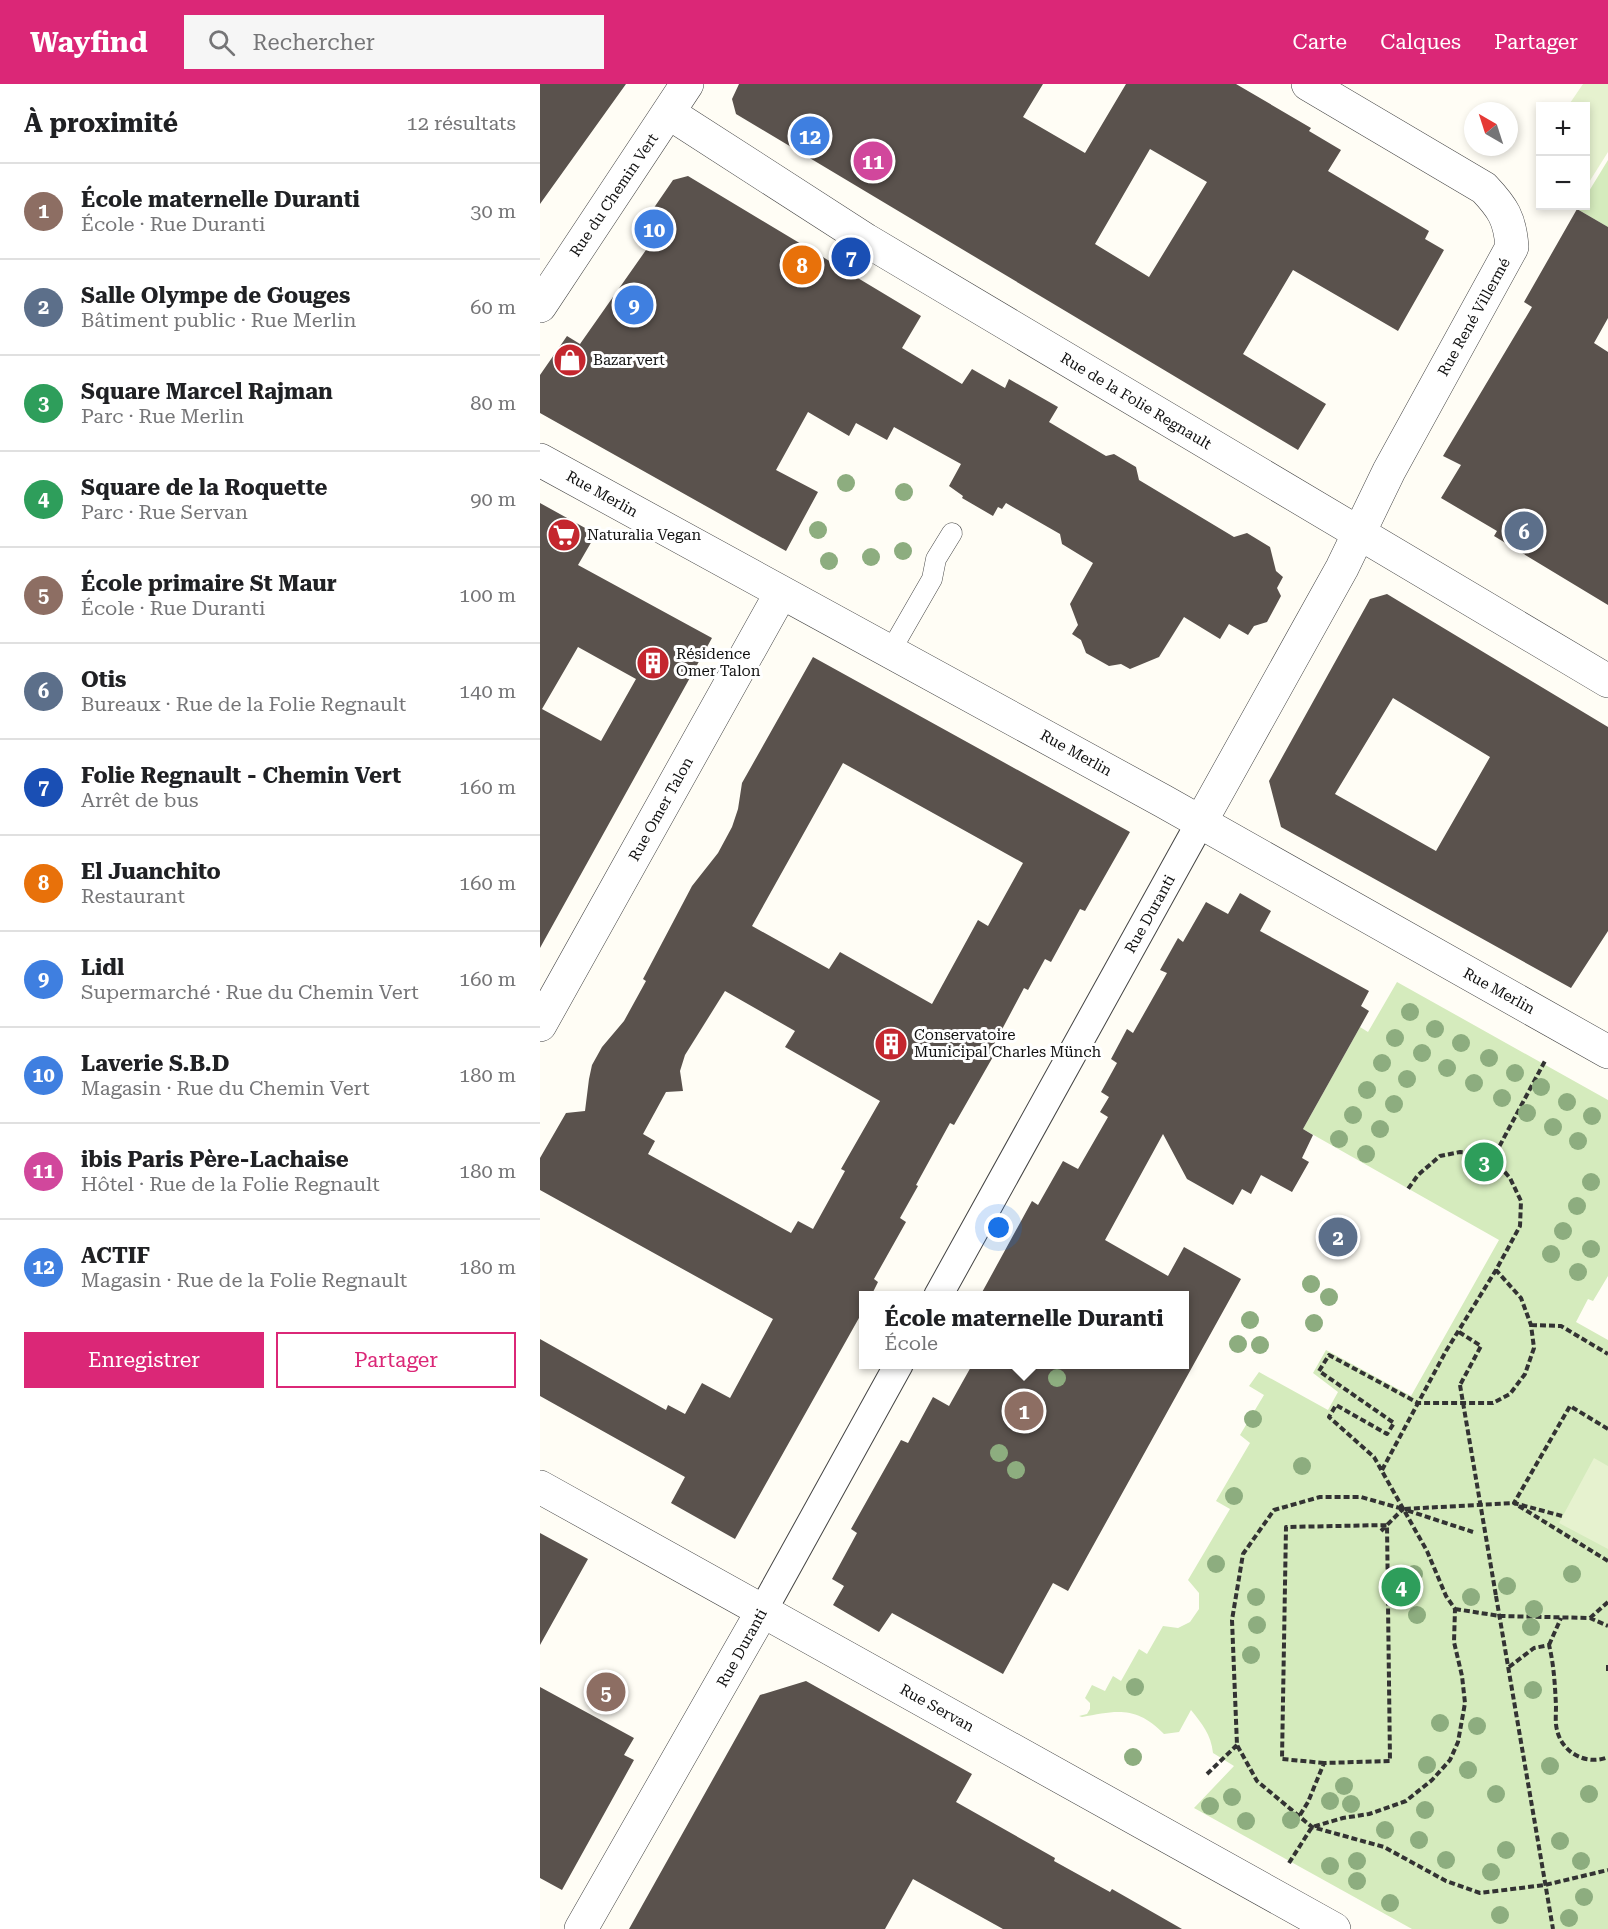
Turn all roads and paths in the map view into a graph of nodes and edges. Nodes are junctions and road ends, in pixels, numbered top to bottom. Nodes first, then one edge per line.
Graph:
1 (687, 84) edge
2 (1308, 84) edge
3 (669, 113) junction
4 (540, 306) edge
5 (540, 460) edge
6 (1359, 532) junction
7 (952, 533) dead end
8 (781, 593) junction
9 (890, 652) junction
10 (1608, 681) edge
11 (1200, 823) junction
12 (540, 1025) edge
13 (1608, 1052) edge
14 (1548, 1055) dead end
15 (1491, 1162) junction
16 (1408, 1190) dead end
17 (1496, 1270) junction
18 (941, 1291) edge
19 (1531, 1325) junction
20 (1459, 1332) junction
21 (1608, 1354) edge
22 (897, 1369) edge
23 (1418, 1404) junction
24 (1608, 1429) edge
25 (1382, 1470) junction
26 (540, 1487) edge
27 (1514, 1503) junction
28 (1404, 1509) junction
29 (1562, 1516) dead end
30 (1387, 1526) junction
31 (1381, 1531) dead end
32 (1473, 1532) dead end
33 (1608, 1561) edge
34 (1608, 1602) edge
35 (1455, 1609) junction
36 (763, 1610) junction
37 (1500, 1616) junction
38 (1561, 1617) junction
39 (1590, 1618) junction
40 (1608, 1626) edge
41 (1550, 1645) junction
42 (1608, 1665) edge
43 (1509, 1667) junction
44 (1608, 1671) edge
45 (1237, 1745) junction
46 (1608, 1757) edge
47 (1324, 1763) junction
48 (1207, 1774) dead end
49 (1300, 1815) junction
50 (1312, 1827) junction
51 (1287, 1868) dead end
52 (1608, 1870) edge
53 (1545, 1885) junction
54 (581, 1929) edge
55 (1334, 1929) edge
56 (1553, 1929) edge

1 - 3 street, Rue du Chemin Vert
2 - 6 street, Rue René Villermé
3 - 4 street, Rue du Chemin Vert
3 - 6 street, Rue de la Folie Regnault
5 - 8 street, Rue Merlin
6 - 10 street, Rue de la Folie Regnault
6 - 11 street, Rue Duranti
7 - 9 lane
8 - 9 street, Rue Merlin
8 - 12 street, Rue Omer Talon
9 - 11 street, Rue Merlin
11 - 13 street, Rue Merlin
11 - 18 street, Rue Duranti
14 - 15 path
15 - 16 path
15 - 17 path
17 - 19 path
17 - 20 path
19 - 21 path
19 - 23 path
20 - 23 path
20 - 37 path, bridge
22 - 36 street, Rue Duranti
23 - 25 path
23 - 25 path
24 - 27 path
25 - 28 path
26 - 36 street, Rue Servan
27 - 28 path
27 - 29 path
27 - 33 path
28 - 30 path
28 - 32 path
28 - 35 path
28 - 45 path
30 - 31 path
30 - 47 path
30 - 47 path
34 - 39 path
35 - 37 path
35 - 50 path
36 - 54 street, Rue Duranti
36 - 55 street, Rue Servan
37 - 38 path
37 - 43 path
38 - 39 path
38 - 41 path
39 - 40 path
41 - 43 path
41 - 46 path
42 - 44 path
43 - 53 path
45 - 48 path
45 - 49 path
47 - 49 path
49 - 50 path
50 - 51 path
50 - 53 path
52 - 53 path
53 - 56 path

